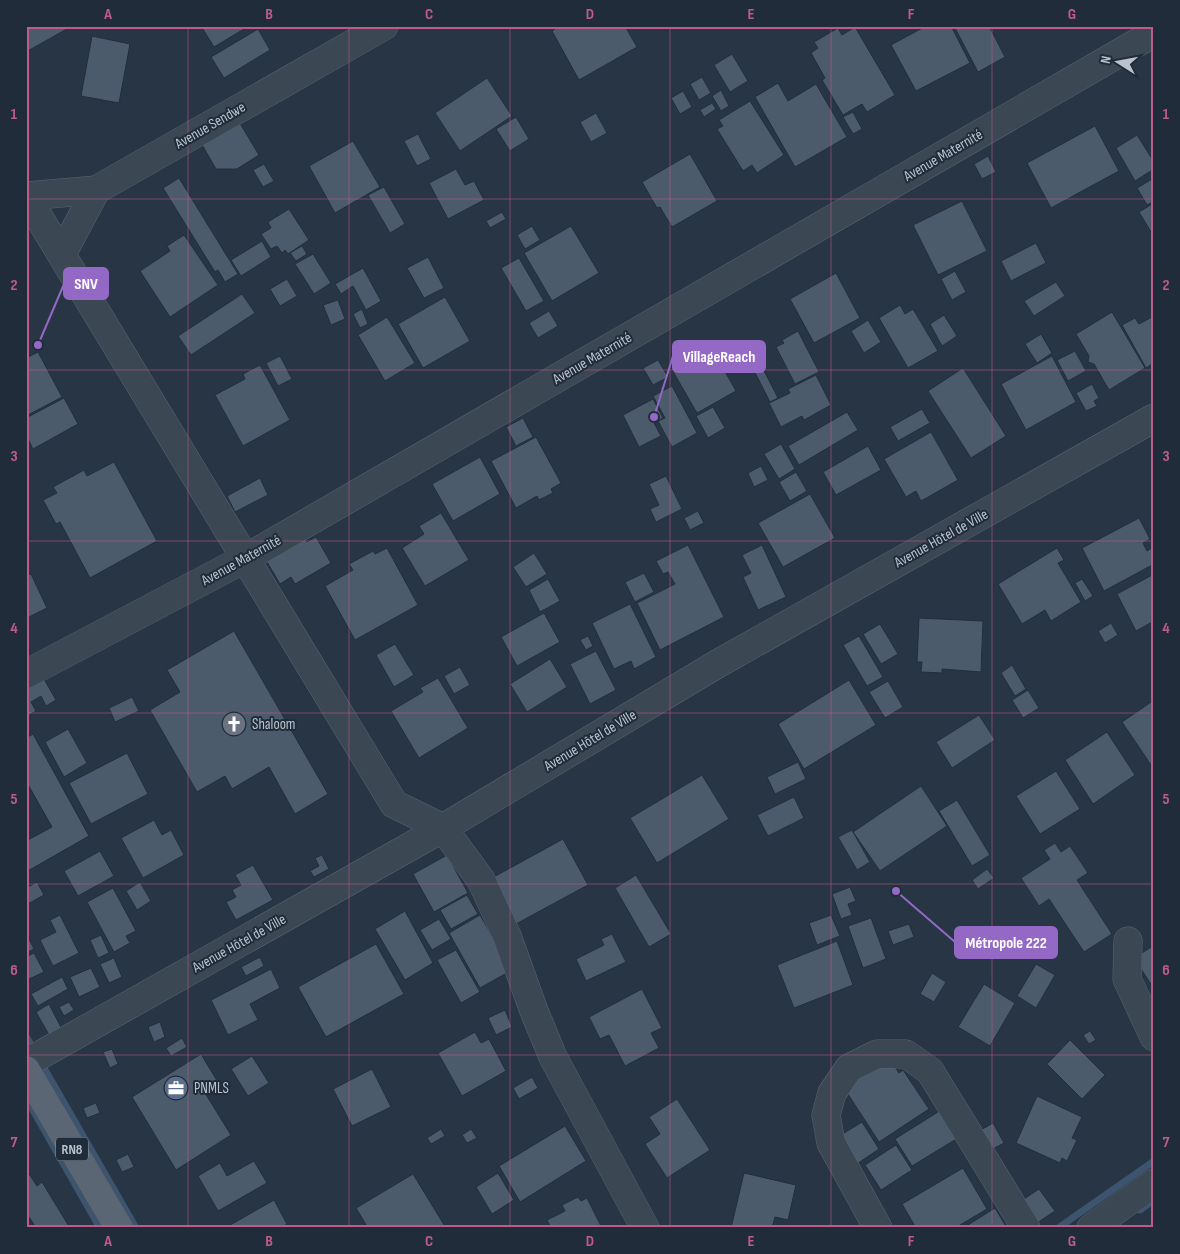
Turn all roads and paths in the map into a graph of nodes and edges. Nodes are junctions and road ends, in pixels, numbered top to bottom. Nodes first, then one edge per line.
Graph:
1 (384, 26) edge
2 (1154, 33) edge
3 (96, 190) junction
4 (26, 196) edge
5 (62, 254) junction
6 (1154, 418) edge
7 (246, 558) junction
8 (26, 674) edge
9 (443, 828) junction
10 (1128, 941) dead end
11 (1154, 1036) edge
12 (26, 1063) edge
13 (26, 1070) edge
14 (1154, 1183) edge
15 (119, 1228) edge
16 (645, 1228) edge
17 (878, 1228) edge
18 (1026, 1228) edge
19 (1091, 1228) edge

1 - 3 street, Avenue Sendwe
2 - 7 street, Avenue Maternité
3 - 4 street, Avenue Sendwe
3 - 5 street
4 - 5 street
5 - 7 street
6 - 9 street, Avenue Hôtel de Ville
7 - 8 street, Avenue Maternité
7 - 9 street
9 - 12 street, Avenue Hôtel de Ville
9 - 16 street
10 - 11 street
13 - 15 main road, RN8
14 - 19 street
17 - 18 street

